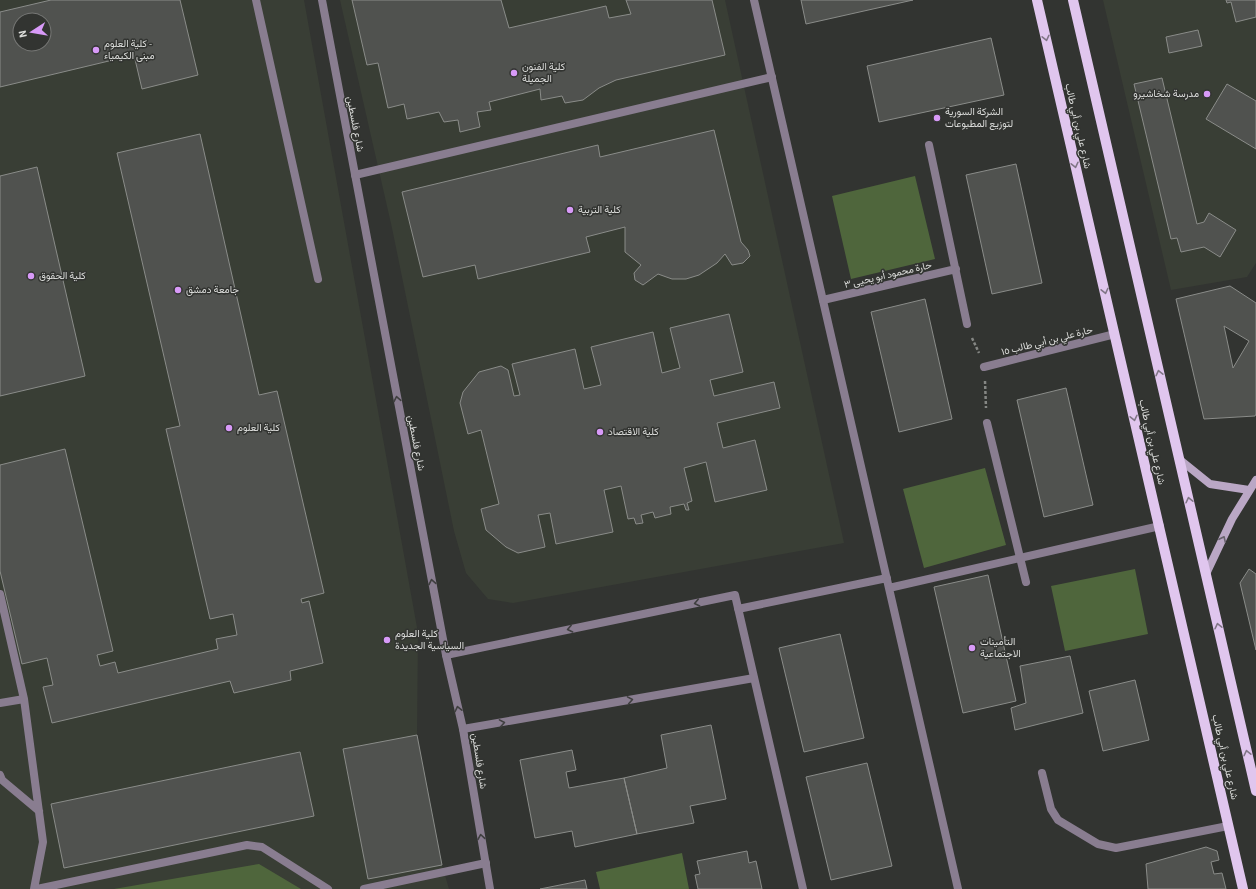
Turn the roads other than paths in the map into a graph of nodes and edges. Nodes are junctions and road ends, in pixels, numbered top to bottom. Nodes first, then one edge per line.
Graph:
1 (256, 0) edge
2 (322, 0) edge
3 (754, 0) edge
4 (1037, 0) edge
5 (1074, 0) edge
6 (772, 77) junction
7 (929, 145) dead end
8 (355, 175) junction
9 (956, 269) junction
10 (318, 278) dead end
11 (823, 300) junction
12 (967, 324) dead end
13 (1115, 334) junction
14 (984, 367) dead end
15 (987, 423) dead end
16 (1179, 459) junction
17 (1256, 480) edge
18 (1249, 490) junction
19 (1160, 526) junction
20 (1021, 558) junction
21 (1206, 574) junction
22 (887, 578) junction
23 (1026, 582) dead end
24 (889, 588) junction
25 (0, 594) edge
26 (738, 609) junction
27 (446, 655) junction
28 (754, 678) junction
29 (24, 699) junction
30 (0, 703) edge
31 (463, 730) junction
32 (1042, 773) dead end
33 (1, 778) edge
34 (1256, 791) edge
35 (39, 811) junction
36 (1228, 826) junction
37 (486, 863) junction
38 (35, 889) edge
39 (328, 889) edge
40 (364, 889) edge
41 (490, 889) edge
42 (803, 889) edge
43 (958, 889) edge
44 (1243, 889) edge

1 - 10 street
2 - 8 street, شارع فلسطين
3 - 6 street
4 -> 13 main road, شارع علي بن أبي طالب
16 -> 5 main road
6 - 8 street
6 - 11 street
7 - 9 street
27 -> 8 street, شارع فلسطين
9 - 11 street, حارة محمود أبو يحيى ٣
9 - 12 street
11 - 22 street
13 - 14 street, حارة علي بن أبي طالب ١٥
13 -> 19 main road, شارع علي بن أبي طالب
15 - 20 street
16 - 18 main road
21 -> 16 main road
17 - 18 main road
21 -> 18 main road
19 - 20 street
19 - 36 main road, شارع علي بن أبي طالب
20 - 23 street
20 - 24 street
34 -> 21 main road
22 - 24 street
22 - 26 street
24 - 43 street
25 - 29 street
26 -> 27 street
26 - 28 street
31 -> 27 street, شارع فلسطين
31 -> 28 street
28 - 42 street
29 - 30 street
29 - 35 street
37 -> 31 street, شارع فلسطين
32 - 36 street
33 - 35 street
35 - 38 street
36 - 44 main road, شارع علي بن أبي طالب
37 - 40 street
37 - 41 street, شارع فلسطين
38 - 39 street

